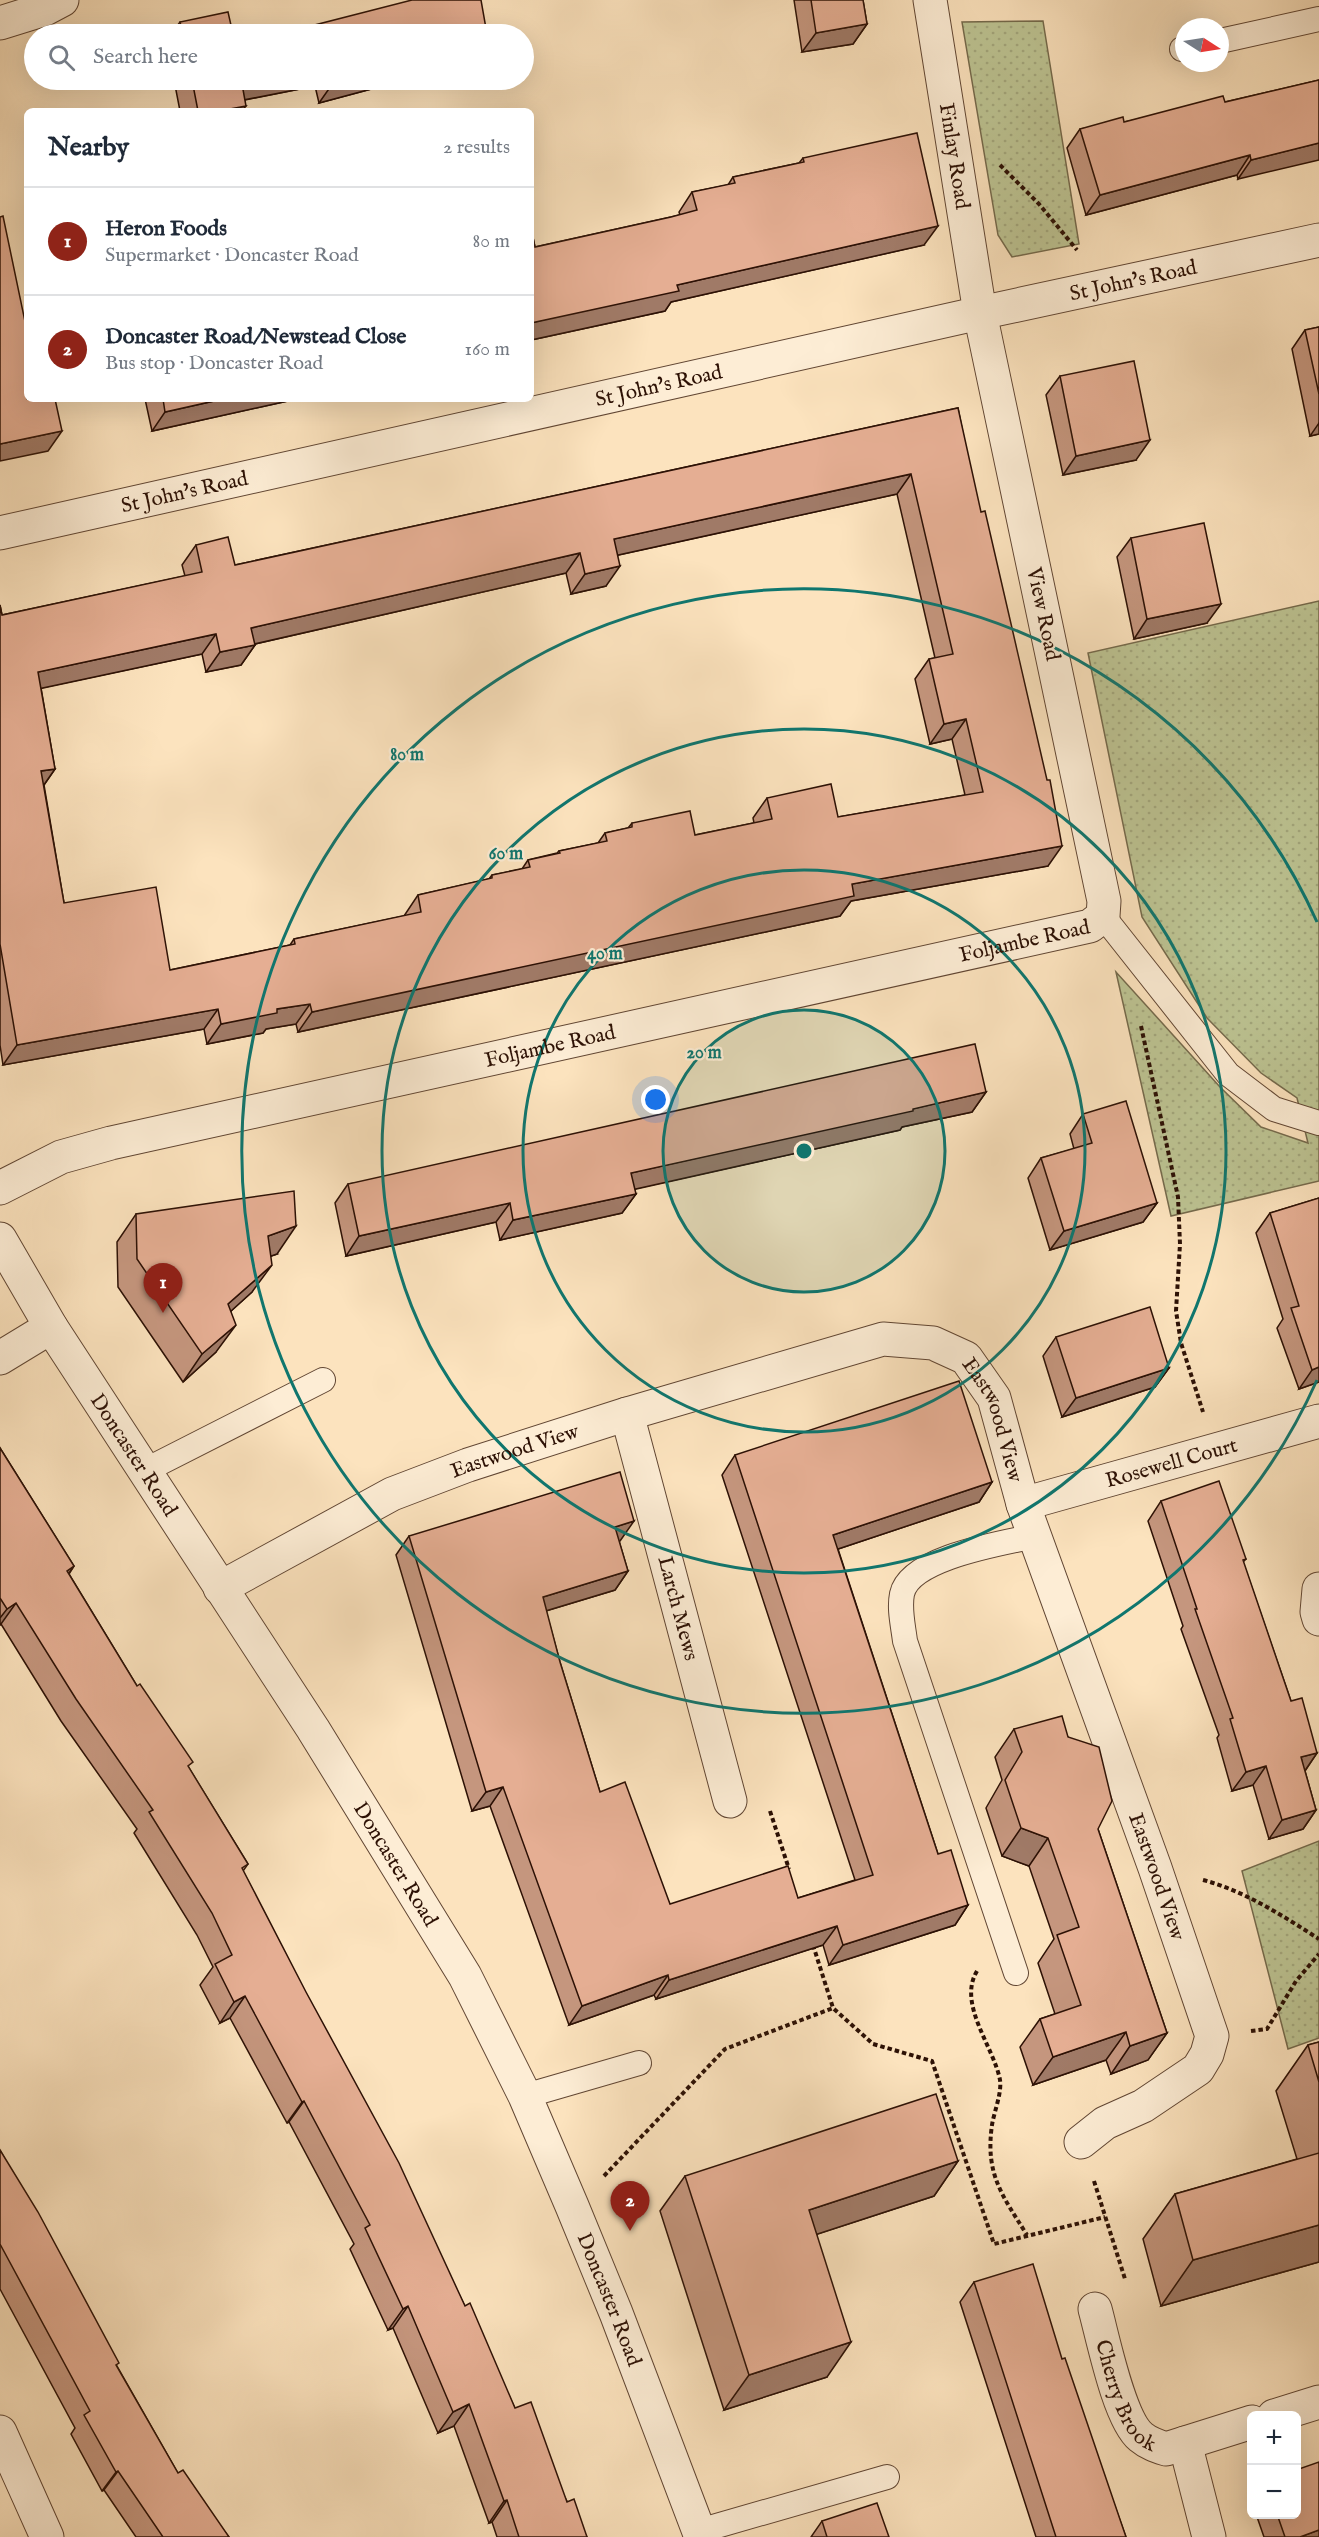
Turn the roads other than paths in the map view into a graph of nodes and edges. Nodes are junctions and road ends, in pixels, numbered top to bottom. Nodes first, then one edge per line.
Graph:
1 (62, 0) edge
2 (930, 0) edge
3 (1319, 19) edge
4 (0, 23) edge
5 (1229, 39) edge
6 (1319, 240) edge
7 (980, 313) junction
8 (0, 533) edge
9 (1102, 916) junction
10 (1319, 1123) edge
11 (0, 1188) edge
12 (0, 1239) edge
13 (51, 1327) junction
14 (0, 1358) edge
15 (323, 1380) dead end
16 (627, 1414) junction
17 (1319, 1421) edge
18 (144, 1471) junction
19 (1023, 1504) junction
20 (1035, 1536) junction
21 (220, 1588) junction
22 (1319, 1589) edge
23 (1319, 1618) edge
24 (730, 1801) road end
25 (1016, 1973) dead end
26 (639, 2063) dead end
27 (525, 2096) junction
28 (1081, 2142) road end
29 (1095, 2308) dead end
30 (1319, 2402) edge
31 (1288, 2411) edge
32 (1247, 2423) edge
33 (0, 2432) edge
34 (1185, 2443) junction
35 (887, 2477) dead end
36 (700, 2534) edge
37 (47, 2537) edge
38 (1209, 2537) edge

1 - 4 street
2 - 7 street, Finlay Road
3 - 5 lane
6 - 7 street, St John's Road
7 - 8 street, St John's Road
7 - 9 street, View Road
9 - 10 lane
9 - 11 street, Foljambe Road
12 - 13 street, Doncaster Road
13 - 14 street
13 - 18 street, Doncaster Road
15 - 18 lane
16 - 19 street, Eastwood View
16 - 21 street, Eastwood View
16 - 24 street, Larch Mews
17 - 19 street, Rosewell Court
18 - 21 street, Doncaster Road
19 - 20 street, Eastwood View
20 - 25 lane
20 - 28 street, Eastwood View
21 - 27 street, Doncaster Road
22 - 23 street
26 - 27 lane
27 - 36 street, Doncaster Road
29 - 34 street, Cherry Brook
30 - 31 street
32 - 34 street, Cherry Brook
33 - 37 street
34 - 38 street, Cherry Brook
35 - 36 lane

